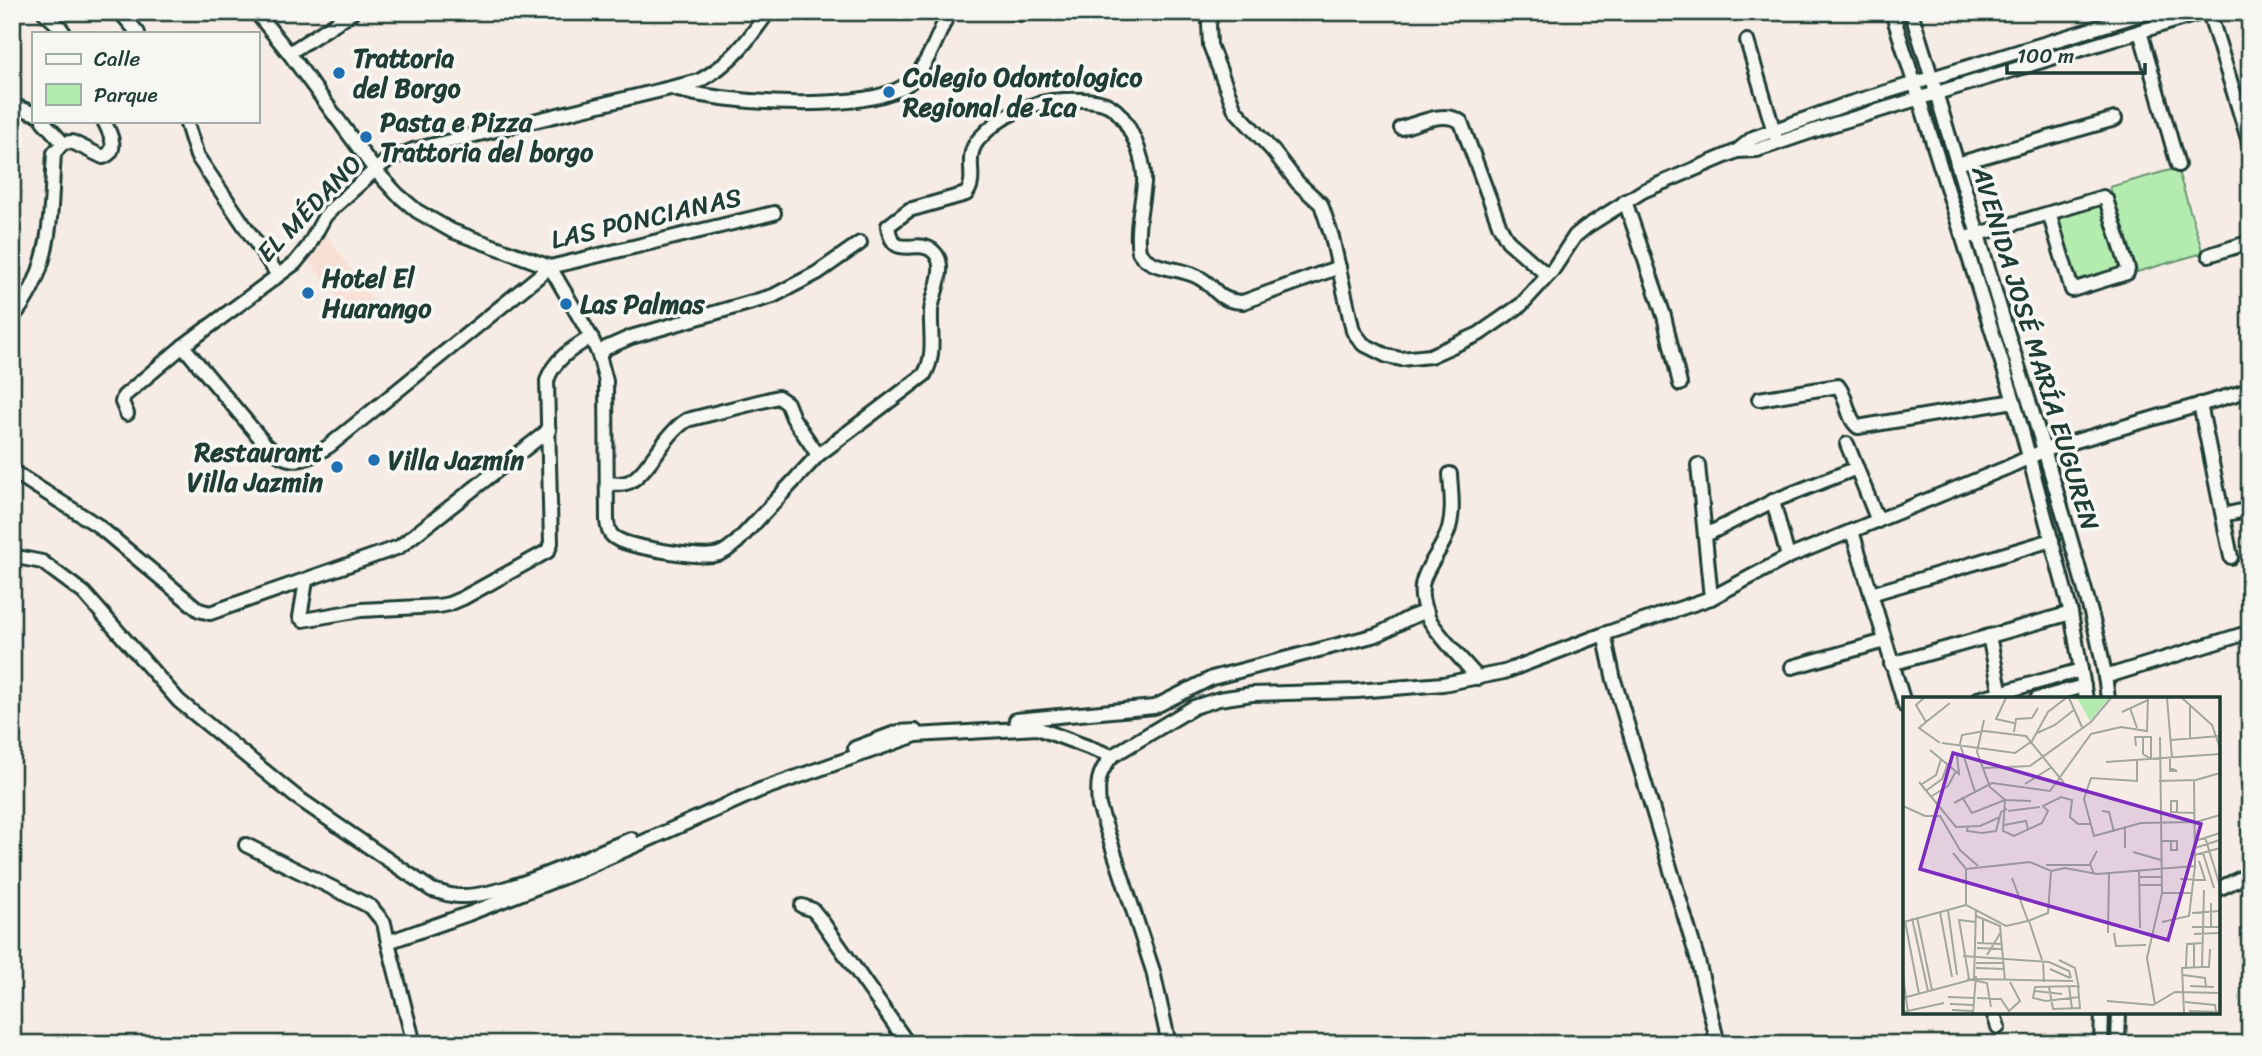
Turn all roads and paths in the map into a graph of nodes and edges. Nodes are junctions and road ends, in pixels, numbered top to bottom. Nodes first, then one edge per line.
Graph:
1 (44, 12) edge
2 (121, 12) edge
3 (256, 12) edge
4 (352, 12) edge
5 (768, 12) edge
6 (948, 12) edge
7 (1014, 12) edge
8 (1025, 12) edge
9 (1212, 12) edge
10 (1892, 12) edge
11 (1911, 12) edge
12 (2148, 12) edge
13 (2206, 12) edge
14 (2140, 31) junction
15 (63, 32) edge
16 (137, 32) edge
17 (1748, 41) dead end
18 (289, 53) junction
19 (1932, 78) junction
20 (1914, 83) junction
21 (670, 88) junction
22 (1937, 93) junction
23 (1919, 99) junction
24 (12, 105) edge
25 (32, 113) edge
26 (2115, 119) dead end
27 (44, 122) edge
28 (104, 122) edge
29 (186, 122) edge
30 (1401, 128) dead end
31 (1776, 136) junction
32 (63, 142) junction
33 (2250, 145) edge
34 (1957, 164) junction
35 (2178, 165) dead end
36 (375, 170) junction
37 (1625, 201) junction
38 (774, 213) dead end
39 (2049, 214) junction
40 (1977, 234) junction
41 (1962, 239) junction
42 (2250, 242) edge
43 (860, 243) dead end
44 (2208, 255) dead end
45 (550, 267) junction
46 (1339, 267) junction
47 (278, 275) junction
48 (1547, 275) junction
49 (12, 317) edge
50 (591, 337) junction
51 (183, 346) junction
52 (599, 355) junction
53 (1680, 384) dead end
54 (2250, 390) edge
55 (1759, 399) dead end
56 (2014, 401) junction
57 (2200, 404) junction
58 (127, 414) dead end
59 (549, 430) junction
60 (1847, 444) dead end
61 (2045, 450) junction
62 (818, 455) junction
63 (2029, 457) junction
64 (1698, 466) dead end
65 (1857, 468) junction
66 (12, 471) edge
67 (1450, 474) dead end
68 (607, 483) junction
69 (1773, 500) junction
70 (2250, 509) edge
71 (2223, 516) junction
72 (1878, 521) junction
73 (1852, 531) junction
74 (1706, 535) junction
75 (2052, 540) junction
76 (12, 556) edge
77 (1788, 557) junction
78 (2231, 557) dead end
79 (306, 581) junction
80 (1871, 594) junction
81 (1711, 598) junction
82 (1427, 612) junction
83 (2071, 613) junction
84 (2250, 632) edge
85 (1604, 634) junction
86 (1989, 636) junction
87 (1885, 641) junction
88 (1891, 664) junction
89 (1792, 667) dead end
90 (2081, 670) junction
91 (2105, 677) junction
92 (1478, 678) junction
93 (2085, 692) edge
94 (2002, 696) edge
95 (2051, 697) edge
96 (2108, 697) edge
97 (1903, 700) edge
98 (1112, 755) junction
99 (246, 845) dead end
100 (2250, 874) edge
101 (2220, 888) edge
102 (802, 906) dead end
103 (388, 942) junction
104 (1994, 1014) edge
105 (2102, 1014) edge
106 (2119, 1014) edge
107 (1998, 1027) dead end
108 (414, 1044) edge
109 (908, 1044) edge
110 (1169, 1044) edge
111 (1718, 1044) edge
112 (2101, 1044) edge
113 (2118, 1044) edge

1 - 15 street
2 - 16 street
3 - 18 street, LAS PONCIANAS
4 - 18 street
5 - 21 street
6 - 21 street, EL MÉDANO
7 - 8 street
9 - 46 street
10 - 20 street, AVENIDA JOSÉ MARÍA EUGUREN
11 - 19 street, AVENIDA JOSÉ MARÍA EUGUREN
12 - 19 street
13 - 14 street
13 - 33 street
14 - 22 street
14 - 35 street
17 - 31 street
18 - 36 street, LAS PONCIANAS
19 - 20 street
19 - 22 street, AVENIDA JOSÉ MARÍA EUGUREN
20 - 23 street, AVENIDA JOSÉ MARÍA EUGUREN
20 - 31 street
21 - 36 street, EL MÉDANO
22 - 23 street
22 - 34 street, AVENIDA JOSÉ MARÍA EUGUREN
23 - 31 street
23 - 41 street, AVENIDA JOSÉ MARÍA EUGUREN
24 - 25 street
26 - 34 street
27 - 32 street
28 - 32 street
29 - 47 street
30 - 48 street
31 - 37 street
32 - 49 street
34 - 40 street, AVENIDA JOSÉ MARÍA EUGUREN
36 - 45 street, LAS PONCIANAS
36 - 47 street, EL MÉDANO
37 - 48 street
37 - 53 street
38 - 45 street, LAS PONCIANAS
39 - 39 street
39 - 40 street
40 - 41 street
40 - 61 street, AVENIDA JOSÉ MARÍA EUGUREN
41 - 56 street, AVENIDA JOSÉ MARÍA EUGUREN
42 - 44 street
43 - 52 street
45 - 50 street
45 - 51 street
46 - 48 street
46 - 62 street
47 - 51 street, EL MÉDANO
50 - 52 street
50 - 59 street
51 - 58 street, EL MÉDANO
52 - 68 street
54 - 57 street
55 - 56 street
56 - 63 street, AVENIDA JOSÉ MARÍA EUGUREN
57 - 61 street
57 - 71 street
59 - 79 street
59 - 79 street
60 - 65 street
61 - 63 street
61 - 91 street, AVENIDA JOSÉ MARÍA EUGUREN
62 - 68 street
62 - 68 street
63 - 72 street
63 - 75 street, AVENIDA JOSÉ MARÍA EUGUREN
64 - 74 street
65 - 69 street
65 - 72 street
66 - 79 street
67 - 82 street
69 - 74 street
69 - 77 street
70 - 71 street
71 - 78 street
72 - 73 street
73 - 77 street
73 - 80 street
74 - 81 street
75 - 80 street
75 - 83 street, AVENIDA JOSÉ MARÍA EUGUREN
76 - 82 street
77 - 81 street
80 - 87 street
81 - 85 street
82 - 92 street
83 - 86 street
83 - 90 street, AVENIDA JOSÉ MARÍA EUGUREN
84 - 91 street
85 - 92 street
85 - 111 street
86 - 88 street
86 - 94 street
87 - 88 street
87 - 89 street
88 - 97 street
90 - 93 street, AVENIDA JOSÉ MARÍA EUGUREN
90 - 94 street
91 - 96 street, AVENIDA JOSÉ MARÍA EUGUREN
92 - 98 street
93 - 95 street
98 - 103 street
98 - 110 street
99 - 103 street
100 - 101 street
102 - 109 street
103 - 108 street
104 - 107 street
105 - 112 street
106 - 113 street

